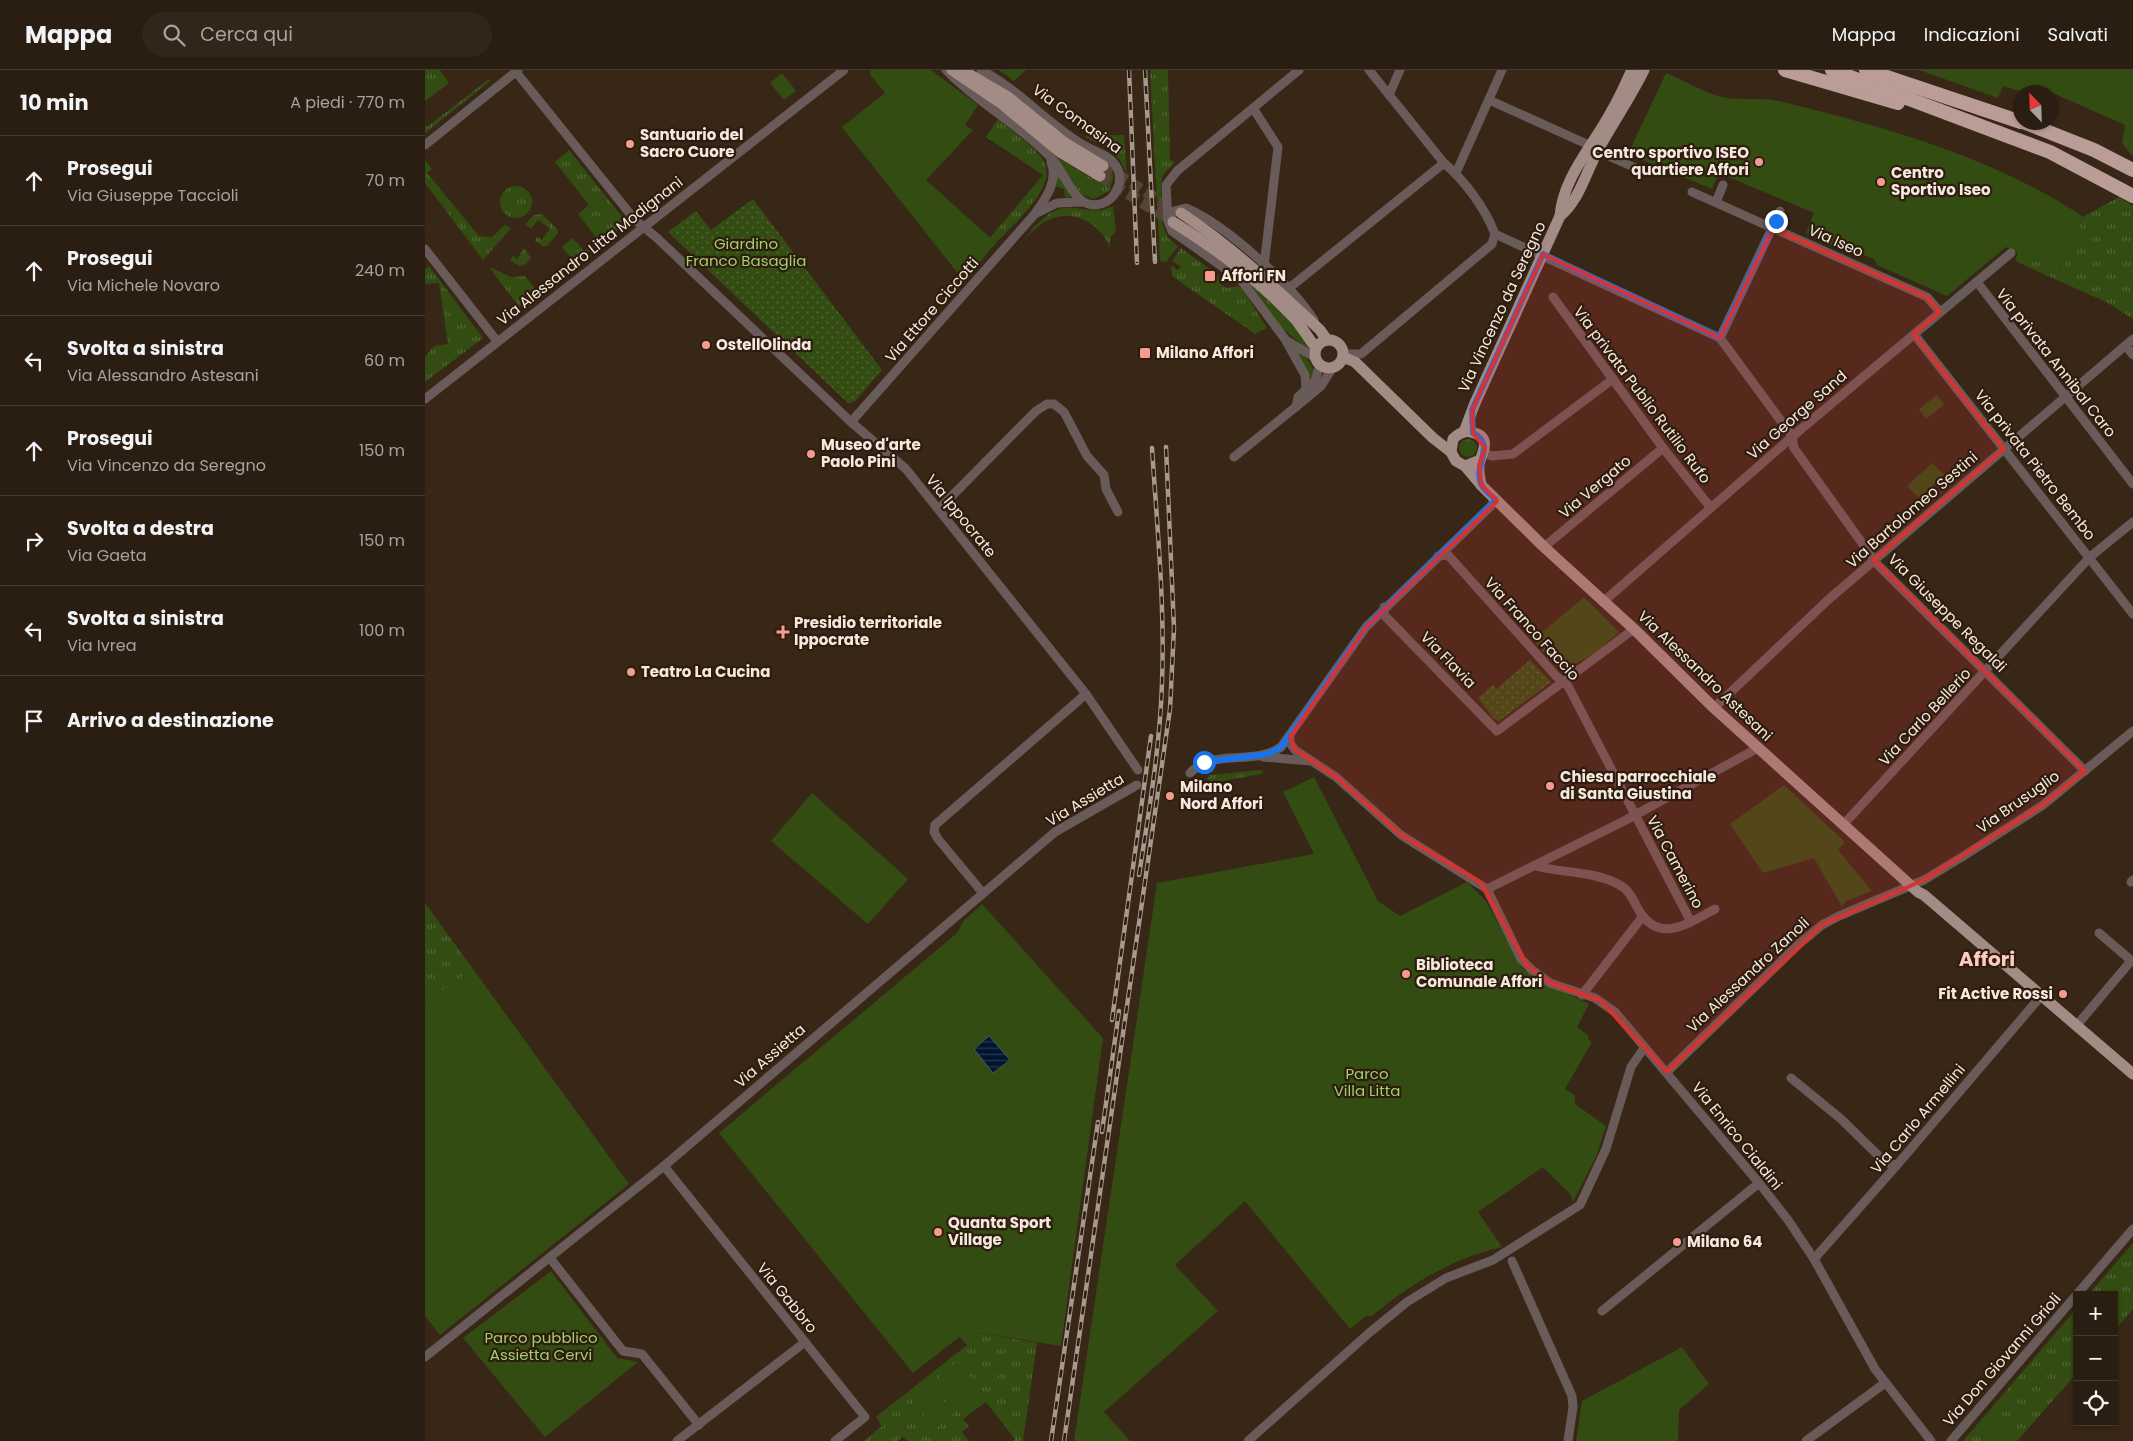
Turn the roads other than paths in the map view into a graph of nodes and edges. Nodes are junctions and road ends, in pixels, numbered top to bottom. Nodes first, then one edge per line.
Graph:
1 (844, 70) edge
2 (946, 70) edge
3 (952, 70) edge
4 (962, 70) edge
5 (981, 70) edge
6 (1299, 70) edge
7 (1369, 70) edge
8 (1400, 70) edge
9 (1502, 70) edge
10 (1632, 70) edge
11 (1644, 70) edge
12 (1785, 70) edge
13 (1832, 70) edge
14 (1866, 70) edge
15 (1894, 70) edge
16 (517, 71) edge
17 (1389, 95) junction
18 (1489, 100) junction
19 (1967, 105) junction
20 (1253, 108) junction
21 (2013, 119) edge
22 (1962, 120) junction
23 (2042, 130) edge
24 (425, 145) edge
25 (1593, 148) junction
26 (1048, 155) junction
27 (1444, 162) junction
28 (1638, 169) dead end
29 (2133, 170) edge
30 (1456, 173) junction
31 (1723, 185) dead end
32 (1692, 192) dead end
33 (2133, 196) edge
34 (1083, 202) junction
35 (1716, 202) junction
36 (1780, 211) dead end
37 (1033, 216) junction
38 (1174, 218) junction
39 (643, 227) junction
40 (1773, 228) junction
41 (1495, 234) junction
42 (425, 248) edge
43 (2011, 253) dead end
44 (1543, 254) junction
45 (1264, 266) junction
46 (1977, 282) junction
47 (1288, 289) junction
48 (1553, 297) dead end
49 (1940, 312) junction
50 (1914, 334) junction
51 (1324, 335) junction
52 (1720, 338) junction
53 (1285, 339) junction
54 (2133, 339) edge
55 (497, 341) junction
56 (1317, 357) junction
57 (1340, 360) junction
58 (1613, 379) junction
59 (1306, 390) junction
60 (2065, 398) junction
61 (425, 399) edge
62 (1296, 407) junction
63 (851, 422) junction
64 (1469, 432) junction
65 (1431, 436) junction
66 (1792, 436) junction
67 (1453, 439) junction
68 (1663, 448) junction
69 (2004, 449) junction
70 (1451, 452) junction
71 (1234, 456) dead end
72 (1482, 457) junction
73 (1465, 466) junction
74 (2133, 484) edge
75 (1481, 485) junction
76 (1495, 499) junction
77 (1711, 508) junction
78 (939, 509) junction
79 (1117, 512) dead end
80 (2133, 522) edge
81 (1544, 547) junction
82 (1438, 556) junction
83 (2090, 557) junction
84 (1875, 560) junction
85 (1603, 602) junction
86 (1384, 607) junction
87 (2133, 614) edge
88 (1634, 629) junction
89 (1985, 672) junction
90 (1562, 682) junction
91 (1086, 694) junction
92 (1714, 708) junction
93 (2133, 731) edge
94 (1290, 737) junction
95 (1758, 748) junction
96 (1256, 756) junction
97 (1313, 761) junction
98 (1138, 770) dead end
99 (2085, 771) junction
100 (1190, 773) dead end
101 (1137, 785) dead end
102 (1635, 815) junction
103 (1843, 825) junction
104 (1535, 866) junction
105 (1911, 886) junction
106 (1487, 889) junction
107 (982, 892) junction
108 (1715, 909) dead end
109 (1643, 916) junction
110 (1691, 922) junction
111 (2099, 933) dead end
112 (2132, 962) edge
113 (1582, 995) junction
114 (2041, 996) junction
115 (2077, 1025) junction
116 (1644, 1048) junction
117 (1667, 1072) junction
118 (2133, 1074) edge
119 (1791, 1078) dead end
120 (1897, 1165) junction
121 (664, 1166) junction
122 (1759, 1183) junction
123 (2133, 1229) edge
124 (1520, 1245) junction
125 (550, 1258) junction
126 (1814, 1259) junction
127 (1493, 1260) junction
128 (1511, 1261) junction
129 (1602, 1311) dead end
130 (805, 1342) junction
131 (425, 1357) edge
132 (1885, 1383) junction
133 (699, 1425) junction
134 (677, 1441) edge
135 (835, 1441) edge
136 (1248, 1441) edge
137 (1568, 1441) edge
138 (1806, 1441) edge
139 (1931, 1441) edge
140 (1951, 1441) edge

1 - 39 street, Via Alessandro Litta Modignani
2 - 26 street
3 - 4 main road, Via Comasina
5 - 34 street, Via Comasina
6 - 20 street
7 - 17 street
8 - 17 street
9 - 18 street
10 - 25 main road, Via Vincenzo da Seregno
11 - 25 main road, Via Vincenzo da Seregno
12 - 22 highway
13 - 22 highway
14 - 19 highway
15 - 19 highway
16 - 24 street
16 - 39 street, Via Ippocrate
17 - 27 street
18 - 25 street
18 - 30 street
19 - 21 highway
20 - 38 street
20 - 45 street
22 - 33 highway
23 - 29 highway
25 - 28 street
25 - 44 main road, Via Vincenzo da Seregno
26 - 34 street
26 - 37 street, Via Ettore Ciccotti
27 - 30 street
27 - 47 street
30 - 41 street
31 - 35 street
32 - 35 street, Via Iseo
34 - 37 street, Via Ettore Ciccotti
35 - 40 street, Via Iseo
36 - 40 street
37 - 63 street, Via Ettore Ciccotti
38 - 45 street, Via Alessandro Astesani
38 - 51 main road, Via Alessandro Astesani
38 - 53 street, Via Alessandro Astesani
38 - 56 main road
39 - 55 street, Via Alessandro Litta Modignani
39 - 63 street, Via Ippocrate
40 - 49 street, Via Iseo
40 - 52 street
41 - 44 street
41 - 57 street
42 - 55 street
43 - 46 street, Via George Sand
44 - 52 street
44 - 64 main road, Via Vincenzo da Seregno
45 - 47 street, Via Alessandro Astesani
46 - 49 street, Via George Sand
46 - 60 street, Via privata Annibal Caro
47 - 51 street, Via Alessandro Astesani
48 - 58 street, Via privata Publio Rutilio Rufo
49 - 50 street, Via George Sand
50 - 66 street, Via George Sand
50 - 69 street, Via privata Pietro Bembo
51 - 56 main road
51 - 57 main road, Via Alessandro Astesani
52 - 66 street, Via Giuseppe Regaldi
53 - 56 street, Via Alessandro Astesani
53 - 59 street, Via Alessandro Astesani
54 - 60 street, Via Bartolomeo Sestini
55 - 61 street, Via Alessandro Litta Modignani
56 - 57 main road, Via Alessandro Astesani
56 - 59 street
57 - 62 street
57 - 65 main road, Via Alessandro Astesani
58 - 68 street, Via privata Publio Rutilio Rufo
58 - 72 street
59 - 62 street
60 - 69 street, Via Bartolomeo Sestini
60 - 74 street, Via privata Annibal Caro
62 - 71 street
63 - 78 street, Via Ippocrate
64 - 67 main road
64 - 72 main road
65 - 67 main road
65 - 70 main road, Via Alessandro Astesani
66 - 77 street, Via George Sand
66 - 84 street, Via Giuseppe Regaldi
67 - 70 main road
68 - 77 street, Via privata Publio Rutilio Rufo
68 - 81 street, Via Vergato
69 - 83 street, Via privata Pietro Bembo
69 - 84 street, Via Bartolomeo Sestini
70 - 73 main road, Via Alessandro Astesani
72 - 73 main road
72 - 75 main road
73 - 75 main road, Via Alessandro Astesani
75 - 76 main road, Via Alessandro Astesani
76 - 81 main road, Via Alessandro Astesani
76 - 82 street
77 - 85 street, Via George Sand
78 - 79 street
78 - 91 street, Via Ippocrate
80 - 83 street, Via Carlo Bellerio
81 - 85 main road, Via Alessandro Astesani
82 - 86 street
82 - 90 street, Via Franco Faccio
83 - 87 street, Via privata Pietro Bembo
83 - 89 street, Via Carlo Bellerio
84 - 89 street, Via Giuseppe Regaldi
84 - 92 street, Via Bartolomeo Sestini
85 - 88 main road, Via Alessandro Astesani
86 - 90 street, Via Flavia
86 - 94 street
88 - 90 street
88 - 92 main road, Via Alessandro Astesani
89 - 99 street, Via Giuseppe Regaldi
89 - 103 street, Via Carlo Bellerio
90 - 102 street, Via Franco Faccio
91 - 98 street, Via Ippocrate
91 - 107 street
92 - 95 main road, Via Alessandro Astesani
93 - 99 street, Via Brusuglio
94 - 96 street
94 - 97 street
95 - 102 street
95 - 103 main road, Via Alessandro Astesani
96 - 97 street
96 - 100 street
97 - 106 street
99 - 105 street, Via Brusuglio
101 - 107 street, Via Assietta
102 - 104 street
102 - 110 street, Via Camerino
103 - 105 main road, Via Alessandro Astesani
104 - 106 street
104 - 109 street
105 - 114 main road, Via Alessandro Astesani
105 - 117 street, Via Alessandro Zanoli
106 - 113 street, Via Enrico Cialdini
107 - 121 street, Via Assietta
108 - 110 street
109 - 110 street
109 - 113 street
111 - 112 street
112 - 115 street
113 - 116 street, Via Enrico Cialdini
114 - 115 main road, Via Alessandro Astesani
114 - 120 street, Via Carlo Armellini
115 - 118 main road, Via Alessandro Astesani
116 - 117 street, Via Enrico Cialdini
116 - 124 street
117 - 122 street, Via Enrico Cialdini
119 - 120 street
120 - 126 street, Via Carlo Armellini
121 - 125 street, Via Assietta
121 - 130 street, Via Gabbro
122 - 126 street, Via Enrico Cialdini
122 - 129 street
123 - 140 street, Via Don Giovanni Grioli
124 - 127 street
124 - 128 street
125 - 131 street, Via Assietta
125 - 133 street
126 - 132 street, Via Enrico Cialdini
127 - 128 street
127 - 136 street
128 - 137 street
130 - 133 street
130 - 135 street, Via Gabbro
132 - 138 street
132 - 139 street, Via Enrico Cialdini
133 - 134 street

